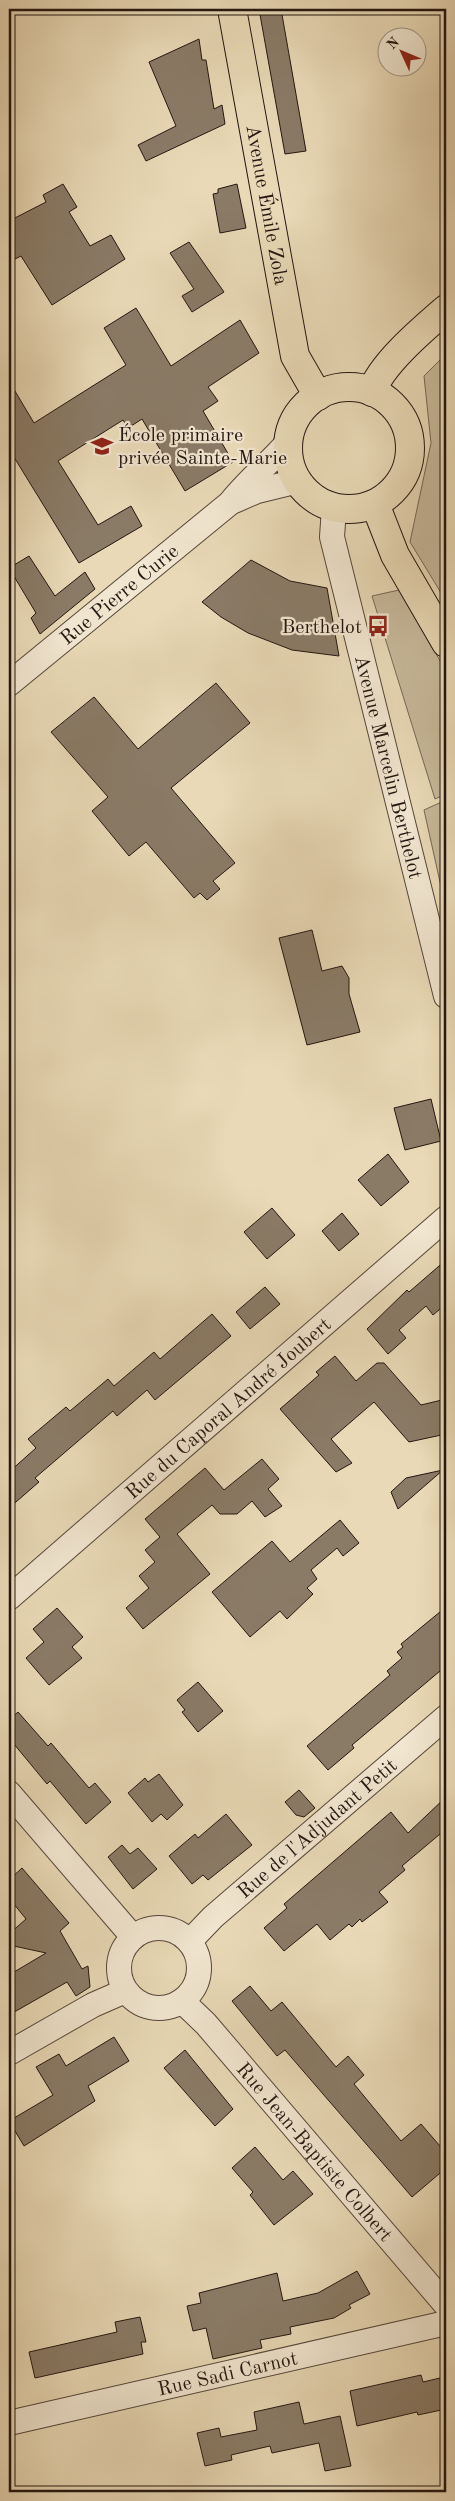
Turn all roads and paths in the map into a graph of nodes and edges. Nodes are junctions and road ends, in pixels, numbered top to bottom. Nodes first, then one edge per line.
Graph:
1 (232, 9) edge
2 (446, 309) edge
3 (372, 392) junction
4 (318, 396) junction
5 (289, 441) junction
6 (298, 481) junction
7 (230, 503) junction
8 (375, 504) junction
9 (334, 508) junction
10 (446, 643) edge
11 (9, 684) edge
12 (446, 996) edge
13 (446, 1218) edge
14 (9, 1598) edge
15 (446, 1717) edge
16 (9, 1793) edge
17 (133, 1937) junction
18 (190, 1941) junction
19 (125, 1991) junction
20 (182, 2001) junction
21 (9, 2054) edge
22 (446, 2305) edge
23 (446, 2323) edge
24 (9, 2423) edge

1 - 4 main road, Avenue Émile Zola
2 - 3 main road
3 - 4 main road
3 - 8 main road
4 - 5 main road
5 - 6 main road
5 - 7 street, Rue Pierre Curie
6 - 7 street, Rue Pierre Curie
6 - 9 main road
7 - 11 street, Rue Pierre Curie
8 - 9 main road
8 - 10 main road
9 - 12 street, Avenue Marcelin Berthelot
13 - 14 street, Rue du Caporal André Joubert
15 - 18 street, Rue de l'Adjudant Petit
16 - 17 street
17 - 18 street
17 - 19 street
18 - 20 street
19 - 20 street
19 - 21 street
20 - 22 street, Rue Jean-Baptiste Colbert
23 - 24 street, Rue Sadi Carnot

